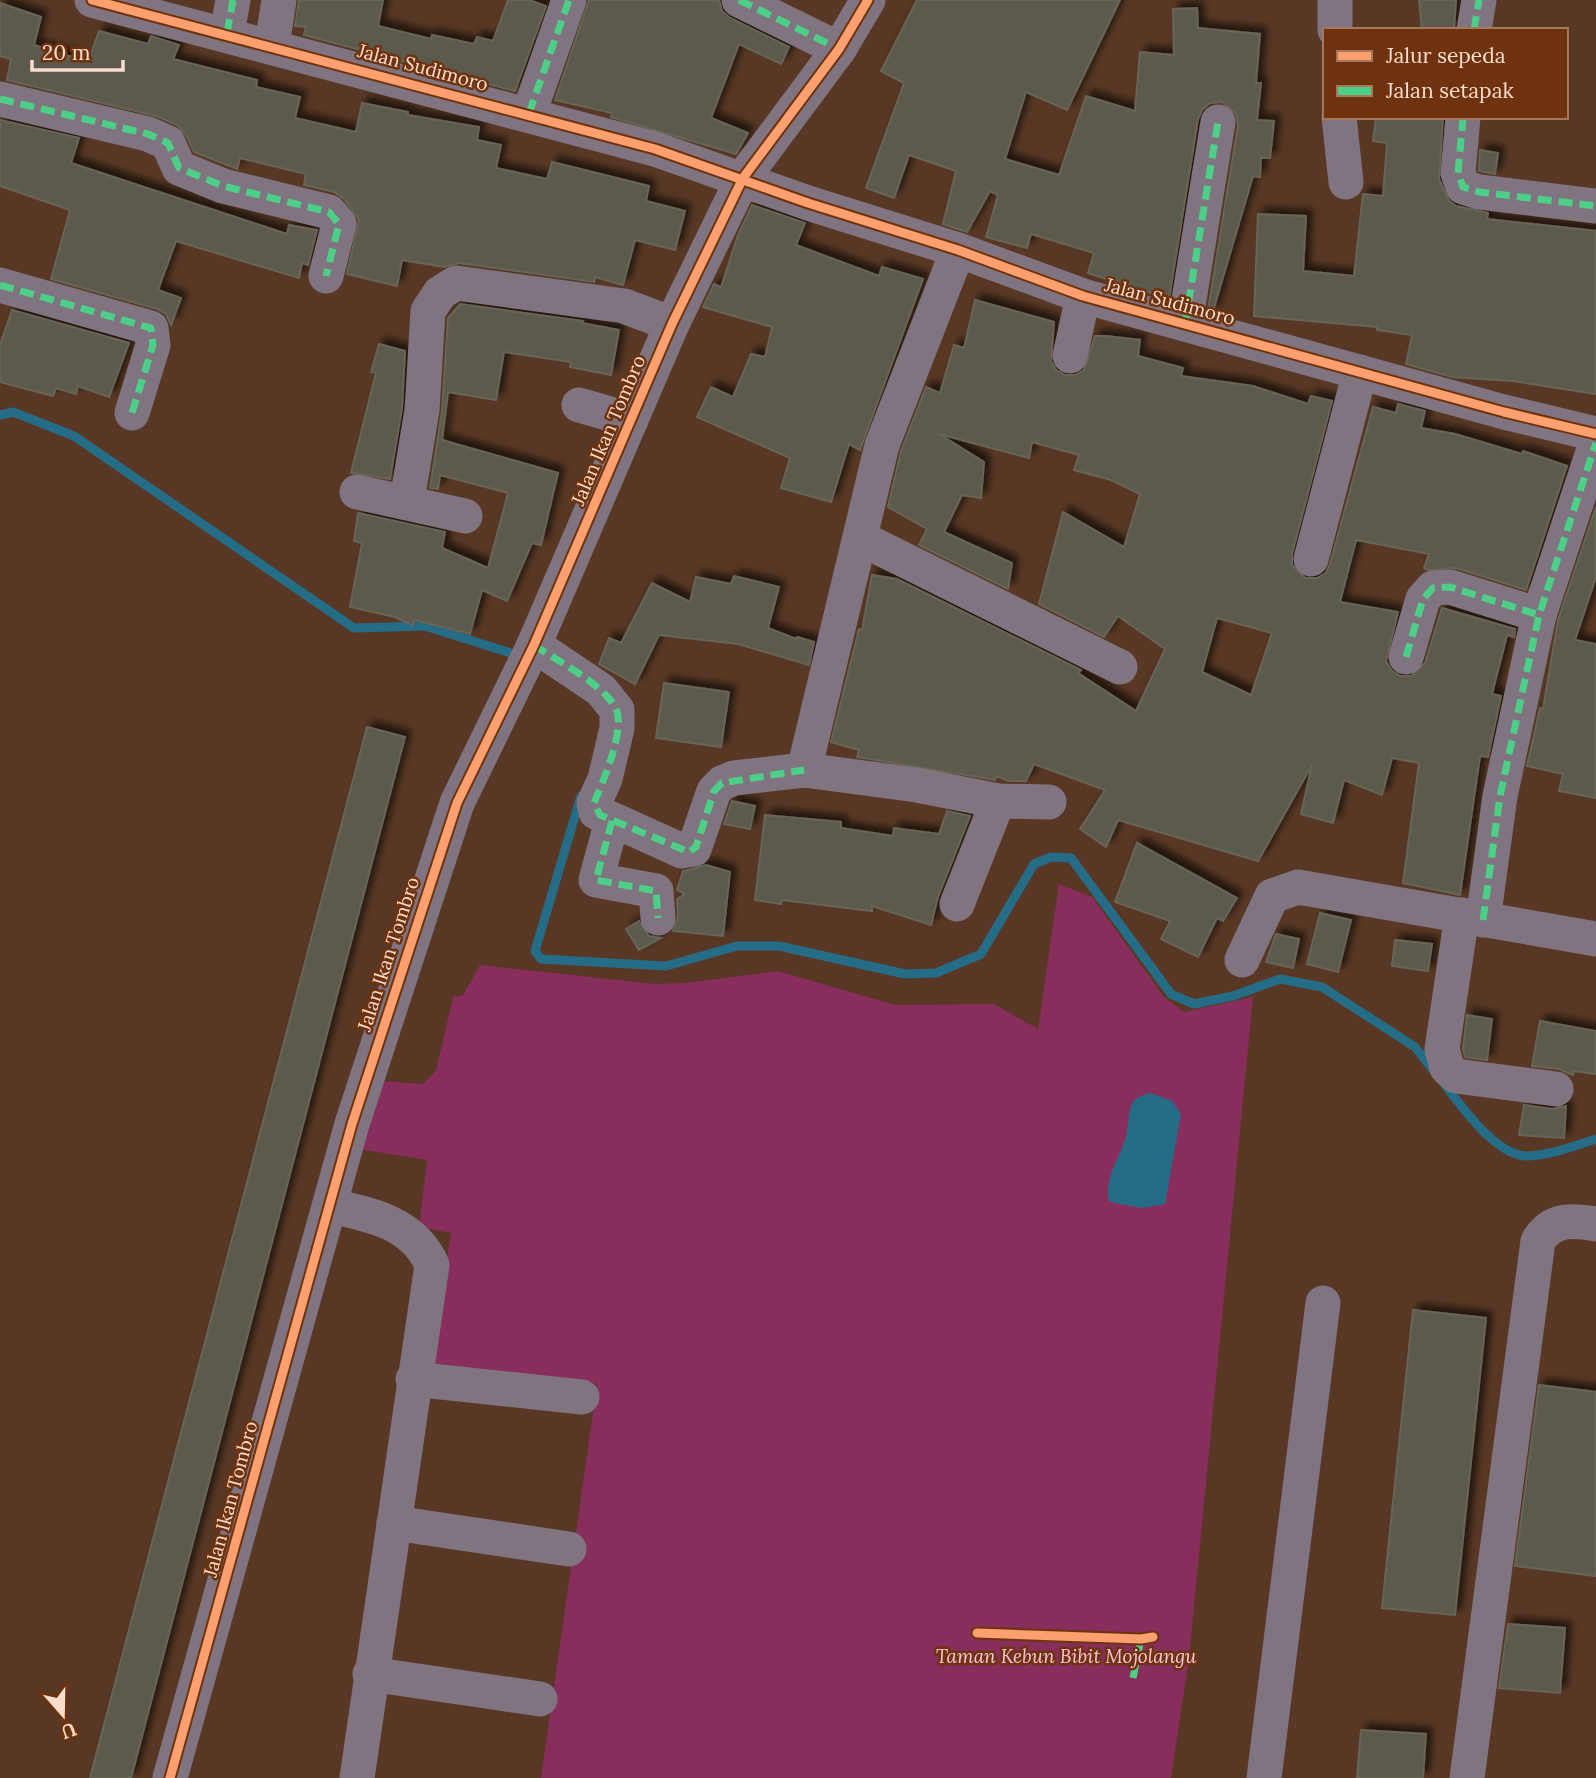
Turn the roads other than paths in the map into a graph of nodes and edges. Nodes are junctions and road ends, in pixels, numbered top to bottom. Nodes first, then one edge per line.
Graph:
1 (92, 0) edge
2 (279, 0) edge
3 (569, 0) edge
4 (739, 0) edge
5 (868, 0) edge
6 (1335, 0) edge
7 (1479, 0) edge
8 (230, 17) edge
9 (1335, 28) edge
10 (1475, 28) edge
11 (272, 45) junction
12 (839, 49) junction
13 (0, 99) edge
14 (529, 113) junction
15 (1339, 119) edge
16 (1464, 119) edge
17 (1217, 121) dead end
18 (743, 178) junction
19 (1346, 182) dead end
20 (1596, 206) edge
21 (958, 250) junction
22 (326, 276) dead end
23 (0, 285) edge
24 (1083, 296) junction
25 (672, 324) junction
26 (1185, 324) junction
27 (1070, 356) dead end
28 (1360, 372) junction
29 (579, 405) dead end
30 (132, 413) dead end
31 (631, 420) junction
32 (1596, 434) edge
33 (1596, 443) edge
34 (356, 492) dead end
35 (407, 501) junction
36 (465, 516) dead end
37 (860, 538) junction
38 (1311, 559) dead end
39 (1539, 615) junction
40 (534, 645) junction
41 (1406, 657) dead end
42 (1120, 667) dead end
43 (804, 770) junction
44 (998, 801) junction
45 (1049, 802) dead end
46 (612, 821) junction
47 (957, 904) dead end
48 (1473, 917) junction
49 (658, 918) dead end
50 (1596, 939) edge
51 (1242, 960) dead end
52 (1556, 1089) dead end
53 (330, 1206) junction
54 (1596, 1224) edge
55 (1323, 1303) dead end
56 (413, 1378) junction
57 (582, 1397) dead end
58 (394, 1523) junction
59 (569, 1549) dead end
60 (370, 1674) junction
61 (540, 1699) dead end
62 (170, 1778) edge
63 (357, 1778) edge
64 (1264, 1778) edge
65 (1468, 1778) edge

1 - 8 street, Jalan Sudimoro
2 - 11 street
3 - 14 street
4 - 12 street
5 - 12 street
6 - 9 street
7 - 10 street
8 - 11 street, Jalan Sudimoro
11 - 14 street, Jalan Sudimoro
12 - 18 street
13 - 22 street
14 - 18 street, Jalan Sudimoro
15 - 19 street
16 - 20 street
17 - 26 street
18 - 21 street, Jalan Sudimoro
18 - 25 street, Jalan Ikan Tombro
21 - 24 street, Jalan Sudimoro
21 - 37 street
23 - 30 street
24 - 26 street, Jalan Sudimoro
24 - 27 street
25 - 31 street, Jalan Ikan Tombro
25 - 35 street
26 - 28 street, Jalan Sudimoro
28 - 32 street, Jalan Sudimoro
28 - 38 street
29 - 31 street
31 - 40 street, Jalan Ikan Tombro
33 - 39 street
34 - 35 street
35 - 36 street
37 - 42 street
37 - 43 street
39 - 41 street
39 - 48 street
40 - 46 street
40 - 53 street, Jalan Ikan Tombro
43 - 44 street
43 - 46 street
44 - 45 street
44 - 47 street
46 - 49 street
48 - 50 street
48 - 51 street
48 - 52 street
53 - 56 street
53 - 62 street, Jalan Ikan Tombro
54 - 65 street
55 - 64 street
56 - 57 street
56 - 58 street
58 - 59 street
58 - 60 street
60 - 61 street
60 - 63 street

